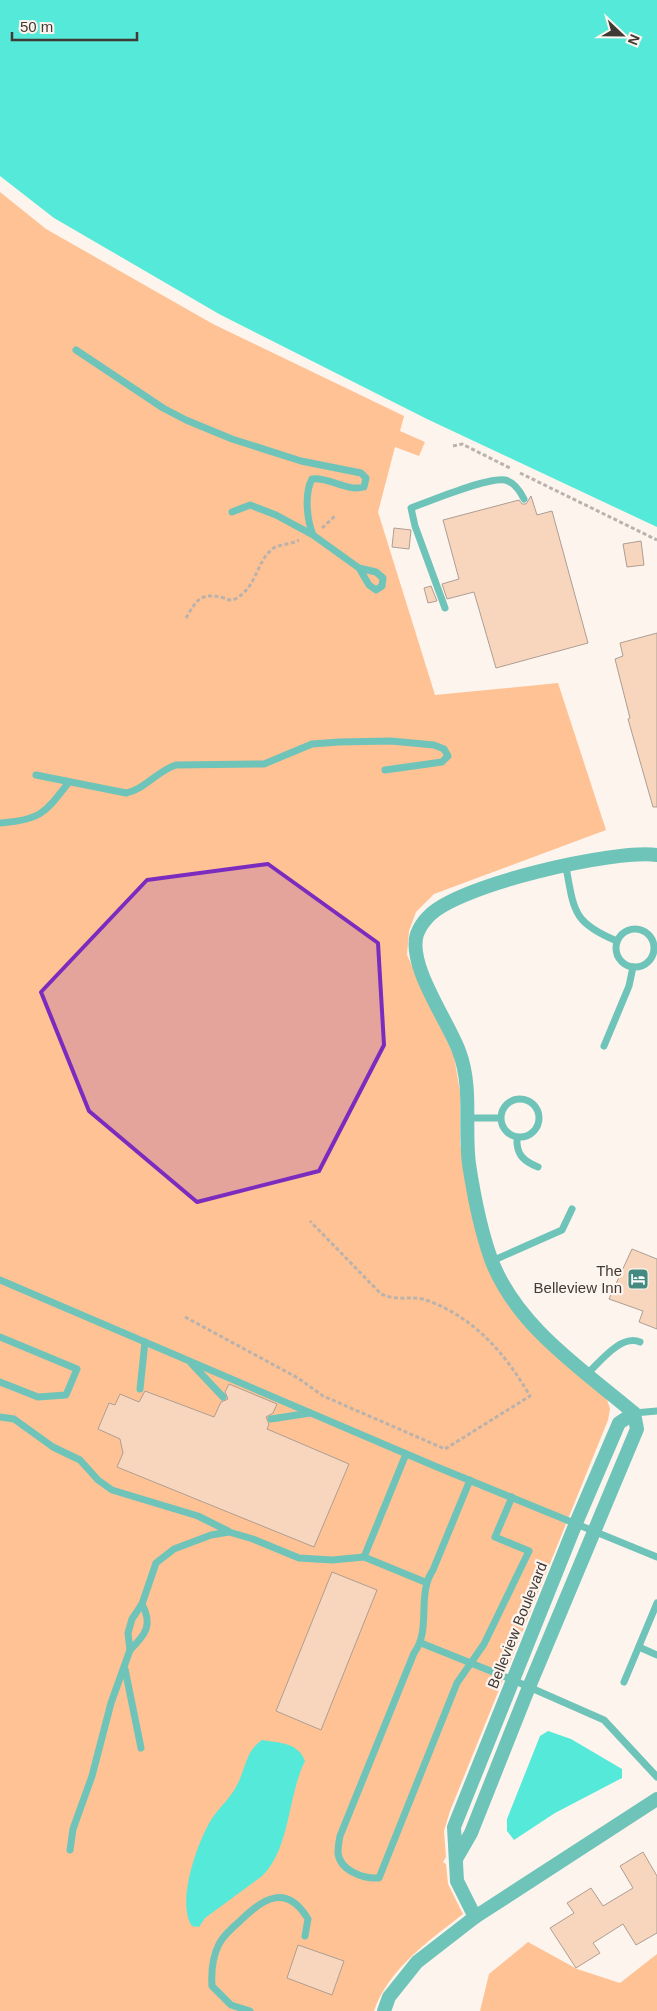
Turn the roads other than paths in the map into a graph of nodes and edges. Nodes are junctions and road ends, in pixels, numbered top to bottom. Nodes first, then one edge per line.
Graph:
1 (76, 350) dead end
2 (524, 498) dead end
3 (232, 512) dead end
4 (313, 535) junction
5 (359, 568) dead end
6 (446, 608) dead end
7 (385, 770) dead end
8 (36, 775) dead end
9 (69, 782) junction
10 (0, 823) edge
11 (657, 855) edge
12 (566, 867) junction
13 (617, 941) junction
14 (633, 967) junction
15 (604, 1046) dead end
16 (468, 1118) junction
17 (500, 1118) junction
18 (517, 1138) junction
19 (538, 1167) dead end
20 (572, 1209) dead end
21 (492, 1261) junction
22 (0, 1280) edge
23 (0, 1337) edge
24 (145, 1342) junction
25 (640, 1342) dead end
26 (189, 1361) junction
27 (587, 1374) junction
28 (0, 1382) edge
29 (140, 1389) dead end
30 (223, 1397) dead end
31 (657, 1411) edge
32 (310, 1413) junction
33 (634, 1413) junction
34 (0, 1417) edge
35 (271, 1419) dead end
36 (406, 1454) junction
37 (470, 1480) junction
38 (512, 1497) junction
39 (576, 1523) junction
40 (593, 1530) junction
41 (228, 1532) junction
42 (364, 1557) junction
43 (657, 1557) edge
44 (425, 1582) junction
45 (657, 1603) edge
46 (142, 1604) junction
47 (421, 1643) junction
48 (639, 1647) junction
49 (130, 1650) junction
50 (657, 1655) edge
51 (470, 1662) junction
52 (124, 1666) junction
53 (513, 1680) junction
54 (624, 1682) dead end
55 (529, 1686) junction
56 (141, 1748) dead end
57 (657, 1777) edge
58 (657, 1799) edge
59 (70, 1850) dead end
60 (456, 1859) junction
61 (476, 1917) junction
62 (306, 1936) dead end
63 (250, 2011) edge
64 (384, 2011) edge

1 - 4 lane
2 - 6 lane
3 - 4 lane
4 - 5 lane
7 - 9 lane
8 - 9 lane
9 - 10 lane
11 - 12 street
12 - 13 lane
12 - 16 street
13 - 14 lane
13 - 14 lane
14 - 15 lane
16 - 17 lane
16 - 21 street
17 - 18 lane
17 - 18 lane
18 - 19 lane
20 - 21 lane
21 - 27 street
22 - 24 lane
23 - 28 lane
24 - 26 lane
24 - 29 lane
25 - 27 lane
26 - 30 lane
26 - 32 lane
27 - 33 street
31 - 33 lane
32 - 35 lane
32 - 36 lane
33 - 39 street, Belleview Boulevard
33 - 40 street
34 - 41 lane
36 - 37 lane
36 - 42 lane
37 - 38 lane
37 - 44 lane
38 - 39 lane
38 - 51 lane
39 - 40 lane
39 - 53 street, Belleview Boulevard
40 - 43 lane
40 - 55 street
41 - 42 lane
41 - 46 lane
42 - 44 lane
44 - 47 lane
45 - 48 lane
46 - 49 lane
46 - 49 lane
47 - 51 lane
47 - 51 lane
48 - 50 lane
48 - 54 lane
49 - 52 lane
51 - 53 lane
52 - 56 lane
52 - 59 lane
53 - 55 lane
53 - 60 street, Belleview Boulevard
55 - 57 lane
55 - 60 street
58 - 61 street
60 - 61 street, Belleview Boulevard
61 - 64 street
62 - 63 lane

